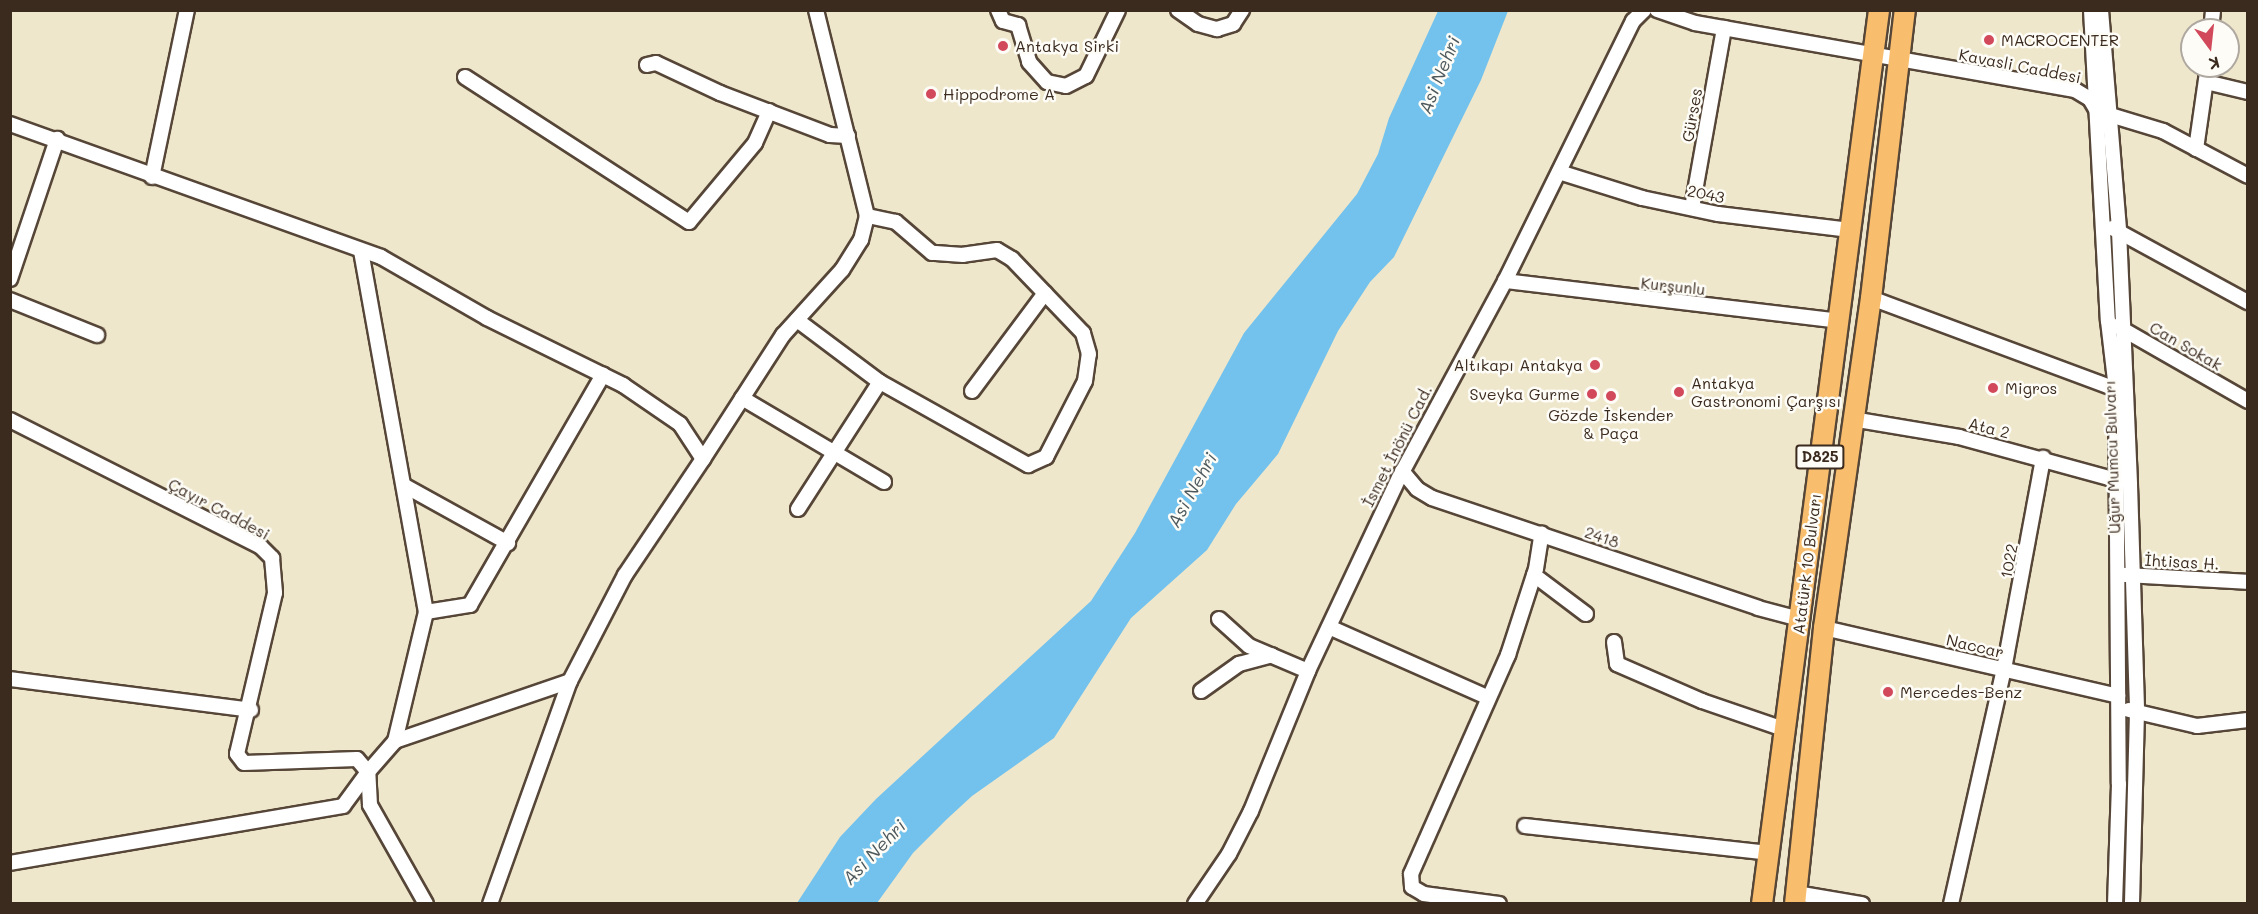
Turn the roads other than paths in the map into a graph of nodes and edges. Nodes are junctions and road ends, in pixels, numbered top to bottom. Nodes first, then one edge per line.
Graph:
1 (187, 10) edge
2 (816, 10) edge
3 (998, 10) edge
4 (1118, 10) edge
5 (1178, 10) edge
6 (1242, 10) edge
7 (1644, 10) edge
8 (1657, 10) edge
9 (1879, 10) edge
10 (1905, 10) edge
11 (2091, 10) edge
12 (2101, 10) edge
13 (1724, 28) junction
14 (1873, 57) junction
15 (1899, 59) junction
16 (647, 65) dead end
17 (465, 77) dead end
18 (2206, 78) edge
19 (2206, 82) junction
20 (2247, 92) edge
21 (769, 111) junction
22 (2097, 111) junction
23 (2111, 115) junction
24 (10, 123) edge
25 (849, 136) junction
26 (57, 139) junction
27 (2196, 149) junction
28 (1559, 172) junction
29 (2247, 176) edge
30 (152, 177) junction
31 (1692, 208) junction
32 (867, 216) junction
33 (2105, 224) junction
34 (1850, 230) junction
35 (2119, 231) junction
36 (361, 252) junction
37 (11, 274) edge
38 (1505, 282) junction
39 (1045, 293) junction
40 (1871, 298) junction
41 (10, 300) edge
42 (2247, 302) edge
43 (796, 320) junction
44 (1838, 321) junction
45 (2108, 321) junction
46 (2123, 329) junction
47 (98, 335) dead end
48 (603, 375) junction
49 (880, 382) junction
50 (2116, 389) junction
51 (972, 392) dead end
52 (742, 398) junction
53 (2247, 401) edge
54 (1852, 419) junction
55 (10, 420) edge
56 (833, 452) junction
57 (2043, 458) junction
58 (703, 459) junction
59 (1402, 471) junction
60 (2116, 480) junction
61 (884, 482) dead end
62 (405, 486) junction
63 (798, 509) dead end
64 (1542, 533) junction
65 (508, 543) junction
66 (2116, 574) junction
67 (1534, 575) junction
68 (2131, 576) junction
69 (2247, 582) edge
70 (426, 612) junction
71 (1586, 614) dead end
72 (1219, 619) dead end
73 (1800, 619) junction
74 (1329, 627) junction
75 (1824, 628) junction
76 (1614, 642) dead end
77 (1272, 655) junction
78 (2004, 669) junction
79 (1308, 671) junction
80 (10, 679) edge
81 (570, 681) junction
82 (1201, 691) dead end
83 (1487, 697) junction
84 (2118, 702) junction
85 (251, 710) junction
86 (2137, 712) junction
87 (2247, 720) edge
88 (1786, 730) junction
89 (395, 741) junction
90 (368, 772) junction
91 (1525, 826) dead end
92 (1769, 853) junction
93 (10, 863) edge
94 (1796, 898) edge
95 (426, 903) edge
96 (490, 903) edge
97 (1195, 903) edge
98 (1499, 903) edge
99 (1762, 903) edge
100 (1862, 903) edge
101 (1951, 903) edge
102 (2115, 903) edge
103 (2132, 903) edge

1 - 30 street
2 - 25 street
3 - 4 street
5 - 6 street
7 - 28 street, İsmet İnönü Cad.
8 - 13 street, Kavasli Caddesi
9 - 14 highway, Atatürk 10 Bulvarı / D825
10 - 15 highway, Atatürk 10 Bulvarı / D825
11 - 22 street, Uğur Mumcu Bulvarı
12 - 23 street, Uğur Mumcu Bulvarı
13 - 14 street, Kavasli Caddesi
13 - 31 street, Gürses
14 - 15 street, Kavasli Caddesi
14 - 34 highway, Atatürk 10 Bulvarı / D825
15 - 22 street, Kavasli Caddesi
15 - 40 highway, Atatürk 10 Bulvarı / D825
16 - 21 street
17 - 21 street
18 - 19 street
19 - 20 street
19 - 27 street
21 - 25 street
22 - 23 street, Kavasli Caddesi
22 - 33 street, Uğur Mumcu Bulvarı
23 - 27 street, Kavasli Caddesi
23 - 35 street, Uğur Mumcu Bulvarı
24 - 26 street
25 - 32 street
26 - 30 street
26 - 37 street
27 - 29 street, Kavasli Caddesi
28 - 31 street, 2043
28 - 38 street, İsmet İnönü Cad.
30 - 36 street
31 - 34 street, 2043
32 - 39 street
32 - 43 street
33 - 35 street
33 - 45 street, Uğur Mumcu Bulvarı
34 - 44 highway, Atatürk 10 Bulvarı / D825
35 - 42 street
35 - 46 street, Uğur Mumcu Bulvarı
36 - 48 street
36 - 62 street
38 - 44 street, Kurşunlu
38 - 59 street, İsmet İnönü Cad.
39 - 49 street
39 - 51 street
40 - 50 street
40 - 54 highway, Atatürk 10 Bulvarı / D825
41 - 47 street
43 - 49 street
43 - 52 street
44 - 73 highway, Atatürk 10 Bulvarı / D825
45 - 46 street, Can Sokak
45 - 50 street, Uğur Mumcu Bulvarı
46 - 53 street, Can Sokak
46 - 68 street, Uğur Mumcu Bulvarı
48 - 58 street
48 - 65 street
49 - 56 street
50 - 60 street, Uğur Mumcu Bulvarı
52 - 56 street
52 - 58 street
54 - 57 street, Ata 2
54 - 75 highway, Atatürk 10 Bulvarı / D825
55 - 85 street, Çayır Caddesi
56 - 61 street
56 - 63 street
57 - 60 street, Ata 2
57 - 78 street, 1022
58 - 81 street
59 - 64 street, 2418
59 - 74 street, İsmet İnönü Cad.
60 - 66 street, Uğur Mumcu Bulvarı
62 - 65 street
62 - 70 street
64 - 67 street
64 - 73 street, 2418
65 - 70 street
66 - 68 street, İhtisas H.
66 - 84 street, Uğur Mumcu Bulvarı
67 - 71 street
67 - 83 street
68 - 69 street, İhtisas H.
68 - 86 street, Uğur Mumcu Bulvarı
70 - 89 street
72 - 77 street
73 - 88 highway, Atatürk 10 Bulvarı / D825
74 - 79 street, İsmet İnönü Cad.
74 - 83 street
75 - 78 street, Naccar
75 - 94 highway, Atatürk 10 Bulvarı / D825
76 - 88 street
77 - 79 street
77 - 82 street
78 - 84 street, Naccar
78 - 101 street, 1022
79 - 97 street, İsmet İnönü Cad.
80 - 85 street
81 - 89 street
81 - 96 street
83 - 98 street
84 - 86 street, Naccar
84 - 102 street, Uğur Mumcu Bulvarı
85 - 90 street, Çayır Caddesi
86 - 87 street, Naccar
86 - 103 street, Uğur Mumcu Bulvarı
88 - 92 highway, Atatürk 10 Bulvarı / D825
89 - 90 street
90 - 93 street
90 - 95 street
91 - 92 street
92 - 99 highway, Atatürk 10 Bulvarı / D825
94 - 100 street

